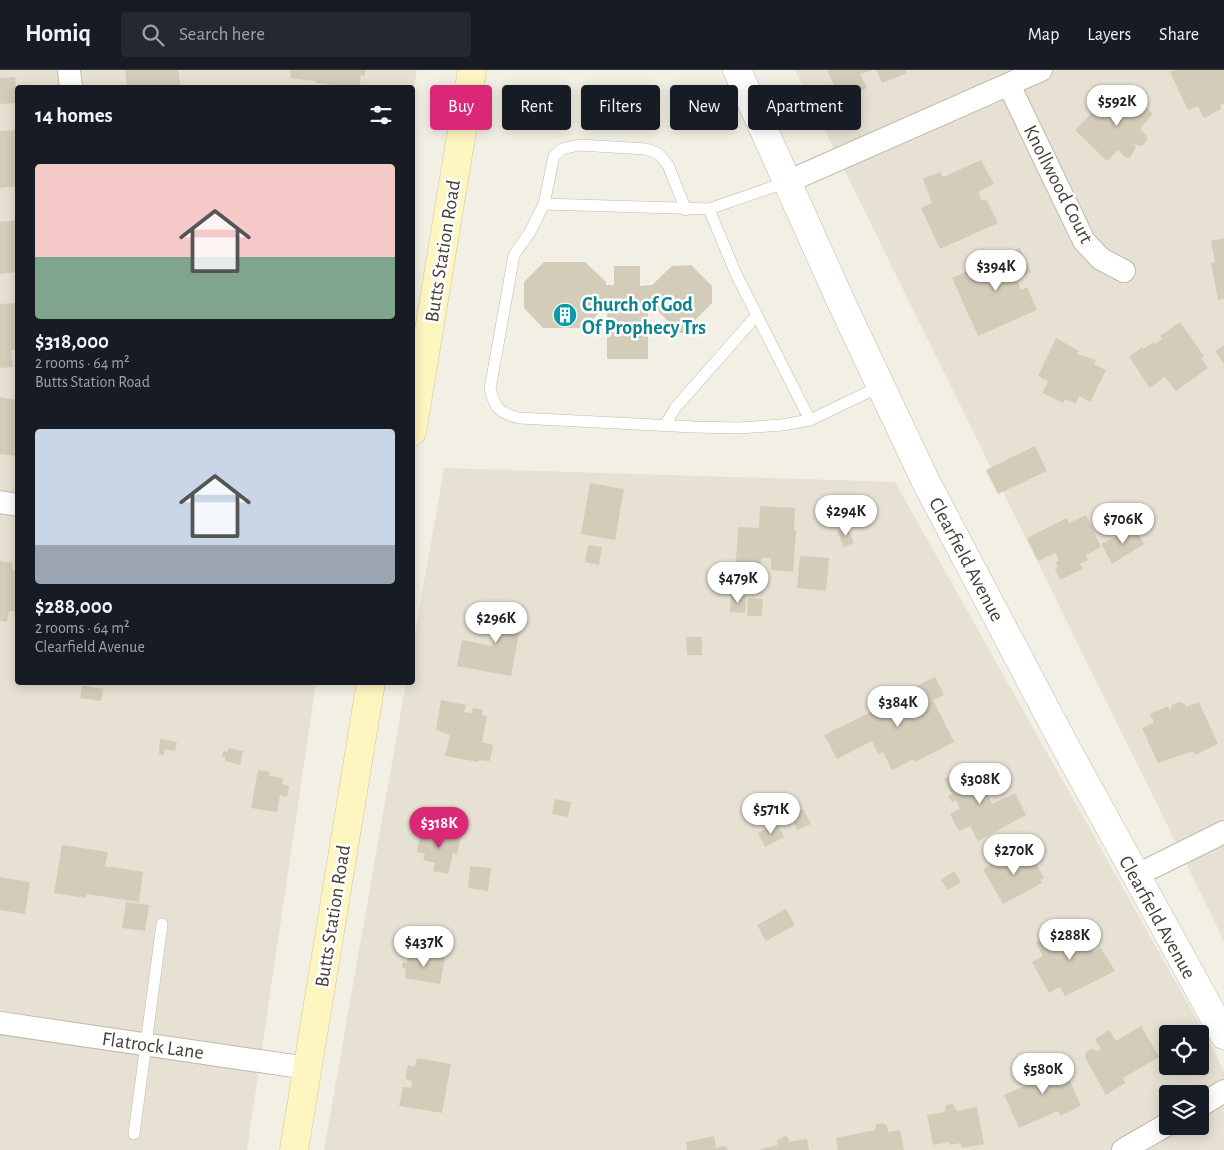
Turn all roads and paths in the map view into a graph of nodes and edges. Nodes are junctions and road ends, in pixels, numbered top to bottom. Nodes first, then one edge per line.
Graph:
1 (69, 70) edge
2 (472, 70) edge
3 (738, 70) edge
4 (1041, 70) edge
5 (71, 85) edge
6 (1009, 85) junction
7 (787, 182) junction
8 (544, 204) junction
9 (709, 209) junction
10 (686, 210) junction
11 (1124, 271) dead end
12 (757, 316) junction
13 (881, 386) junction
14 (415, 414) edge
15 (810, 420) junction
16 (666, 424) junction
17 (0, 502) edge
18 (15, 504) edge
19 (371, 685) edge
20 (1224, 832) edge
21 (1135, 876) junction
22 (162, 924) dead end
23 (0, 1023) edge
24 (1224, 1035) edge
25 (147, 1044) junction
26 (307, 1068) junction
27 (1224, 1091) edge
28 (1209, 1100) edge
29 (1159, 1129) edge
30 (134, 1134) dead end
31 (294, 1150) edge
32 (1123, 1150) edge

1 - 5 street
2 - 14 main road, Butts Station Road
3 - 7 street, Clearfield Avenue
4 - 6 street
6 - 7 street
6 - 11 street, Knollwood Court
7 - 9 lane
7 - 13 street, Clearfield Avenue
8 - 10 lane
8 - 10 lane
8 - 16 lane
9 - 10 lane
9 - 12 lane
12 - 15 lane
12 - 16 lane
13 - 15 lane
13 - 21 street, Clearfield Avenue
15 - 16 lane
17 - 18 street
19 - 26 main road, Butts Station Road
20 - 21 street
21 - 24 street, Clearfield Avenue
22 - 25 lane
23 - 25 street, Flatrock Lane
25 - 26 street, Flatrock Lane
25 - 30 lane
26 - 31 main road, Butts Station Road
27 - 28 street
29 - 32 street

